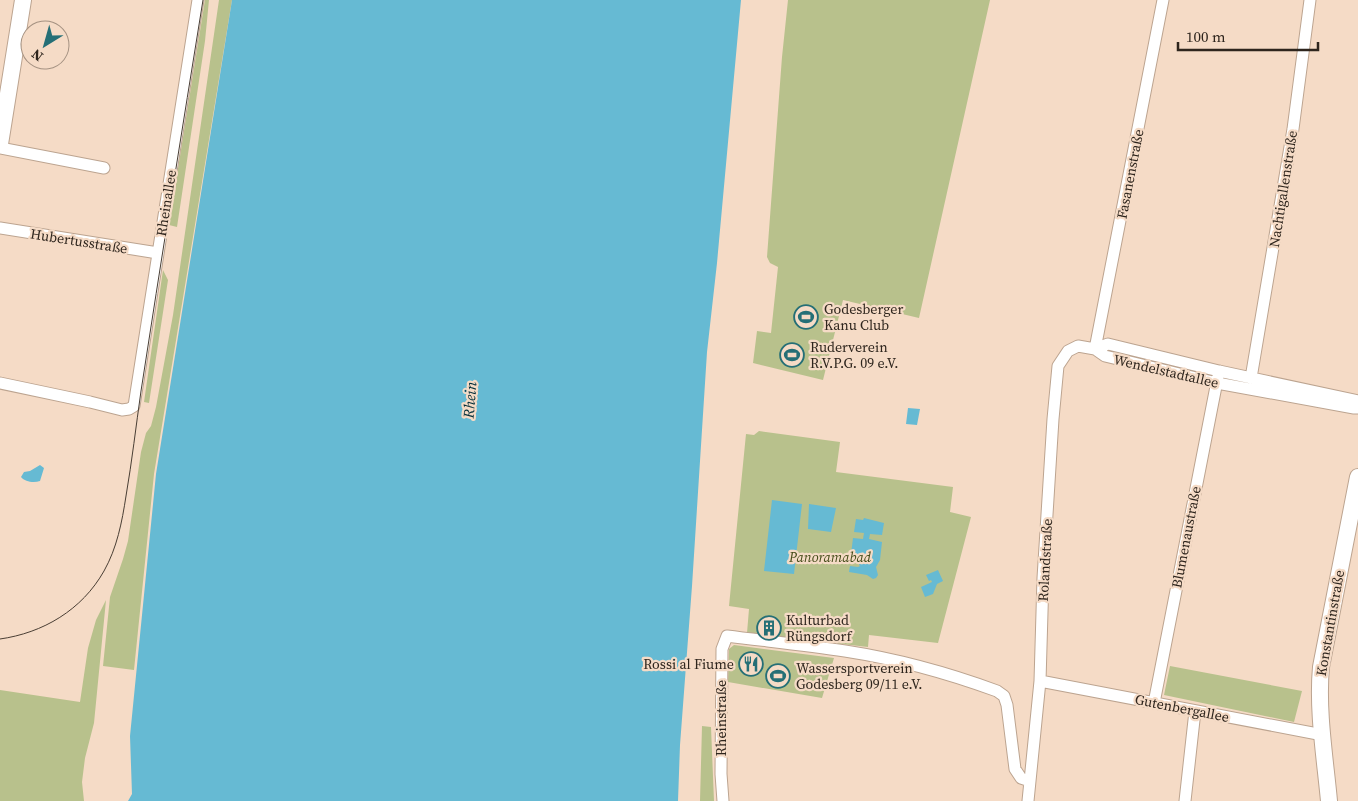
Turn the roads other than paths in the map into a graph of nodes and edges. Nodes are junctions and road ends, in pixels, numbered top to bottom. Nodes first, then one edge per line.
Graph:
1 (23, 0) edge
2 (198, 0) edge
3 (1163, 0) edge
4 (1310, 0) edge
5 (2, 118) edge
6 (0, 146) edge
7 (104, 168) dead end
8 (0, 228) edge
9 (158, 253) junction
10 (1095, 349) junction
11 (1219, 371) junction
12 (1252, 378) junction
13 (0, 382) edge
14 (1217, 383) junction
15 (1358, 401) edge
16 (1358, 408) edge
17 (1358, 476) edge
18 (1040, 681) junction
19 (1154, 703) junction
20 (1195, 710) junction
21 (1323, 735) junction
22 (1030, 781) junction
23 (723, 801) edge
24 (1028, 801) edge
25 (1185, 801) edge
26 (1329, 801) edge

1 - 5 main road
2 - 9 street, Rheinallee
3 - 10 street, Fasanenstraße
4 - 12 street, Nachtigallenstraße
5 - 6 main road
6 - 7 street
8 - 9 street, Hubertusstraße
9 - 13 street, Rheinallee
10 - 11 street, Wendelstadtallee
10 - 14 street, Wendelstadtallee
10 - 18 street, Rolandstraße
11 - 12 street, Wendelstadtallee
11 - 14 street, Blumenaustraße
12 - 15 street, Wendelstadtallee
14 - 16 street, Wendelstadtallee
14 - 19 street, Blumenaustraße
17 - 21 main road, Konstantinstraße
18 - 19 street, Gutenbergallee
18 - 22 street, Rolandstraße
19 - 20 street, Gutenbergallee
20 - 21 street, Gutenbergallee
20 - 25 street
21 - 26 main road, Konstantinstraße
22 - 23 street, Rheinstraße
22 - 24 street, Rolandstraße

